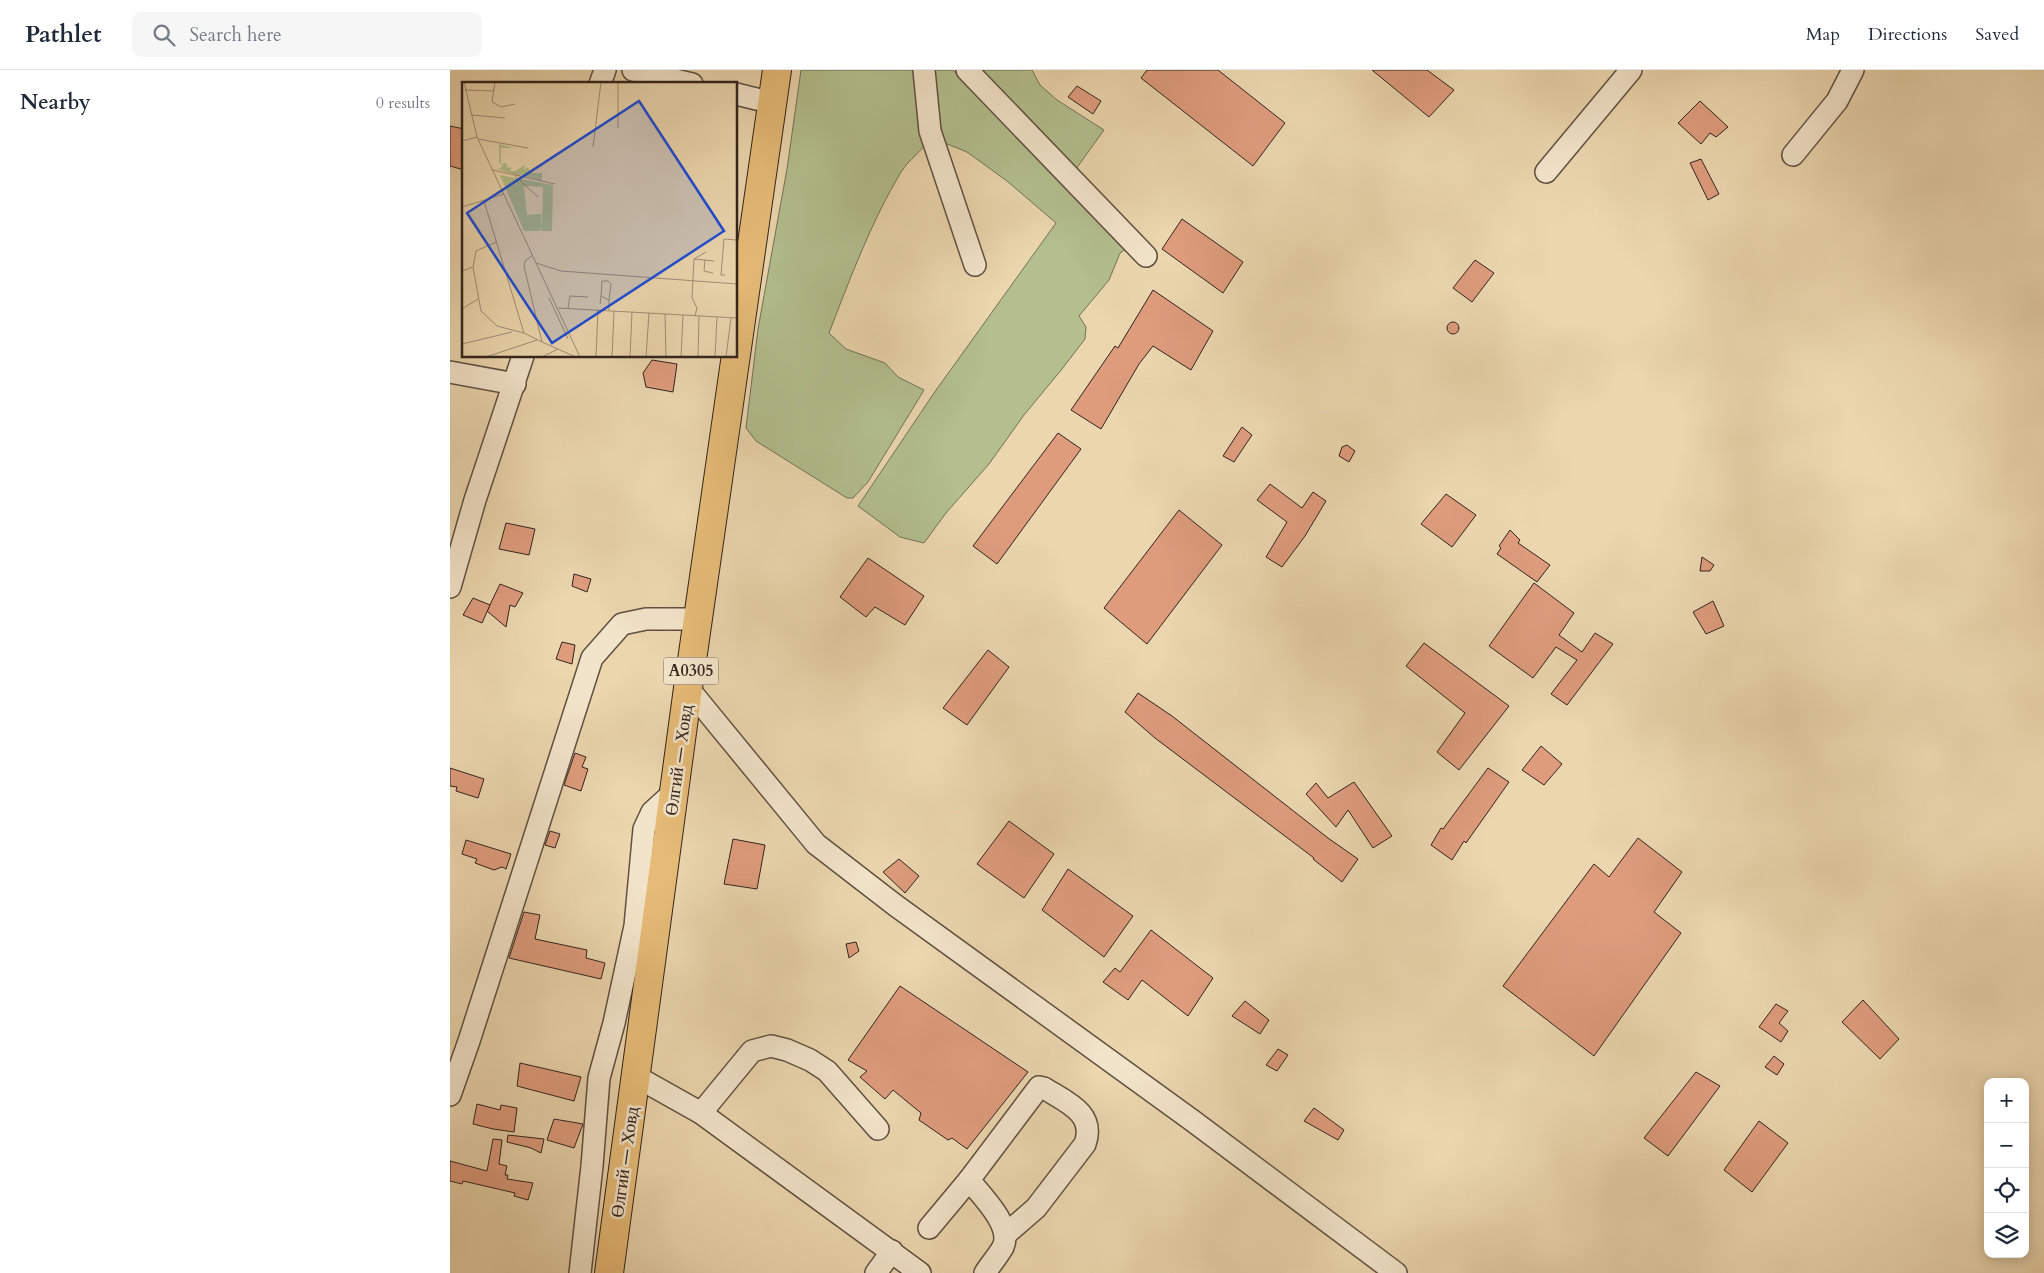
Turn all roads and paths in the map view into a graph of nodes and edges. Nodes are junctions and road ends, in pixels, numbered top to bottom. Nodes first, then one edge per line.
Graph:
1 (605, 70) edge
2 (633, 70) edge
3 (777, 70) edge
4 (924, 70) edge
5 (967, 70) edge
6 (1631, 70) edge
7 (1852, 70) edge
8 (601, 82) edge
9 (684, 82) edge
10 (738, 94) edge
11 (773, 103) junction
12 (1794, 155) dead end
13 (1546, 172) dead end
14 (1146, 256) dead end
15 (975, 265) dead end
16 (738, 347) edge
17 (522, 358) edge
18 (736, 358) edge
19 (450, 372) edge
20 (515, 384) junction
21 (450, 587) edge
22 (699, 619) junction
23 (688, 688) junction
24 (675, 791) junction
25 (637, 1077) junction
26 (450, 1095) edge
27 (701, 1113) junction
28 (878, 1129) dead end
29 (969, 1180) junction
30 (929, 1228) dead end
31 (1006, 1234) junction
32 (892, 1251) junction
33 (580, 1273) edge
34 (609, 1273) edge
35 (876, 1273) edge
36 (920, 1273) edge
37 (985, 1273) edge
38 (1396, 1273) edge

1 - 8 street
2 - 9 street
3 - 11 highway, Өлгий — Ховд / A0305
4 - 15 street
5 - 14 street
6 - 13 street
7 - 12 street
10 - 11 street
11 - 16 highway, Өлгий — Ховд / A0305
17 - 20 street
18 - 22 highway, Өлгий — Ховд / A0305
19 - 20 street
20 - 21 street
22 - 23 highway, Өлгий — Ховд / A0305
22 - 26 street
23 - 24 highway, Өлгий — Ховд / A0305
23 - 38 street
24 - 25 highway, Өлгий — Ховд / A0305
24 - 33 street
25 - 27 street
25 - 34 highway, Өлгий — Ховд / A0305
27 - 28 street
27 - 32 street
29 - 30 street
29 - 31 street
29 - 31 street
31 - 37 street
32 - 35 street
32 - 36 street

